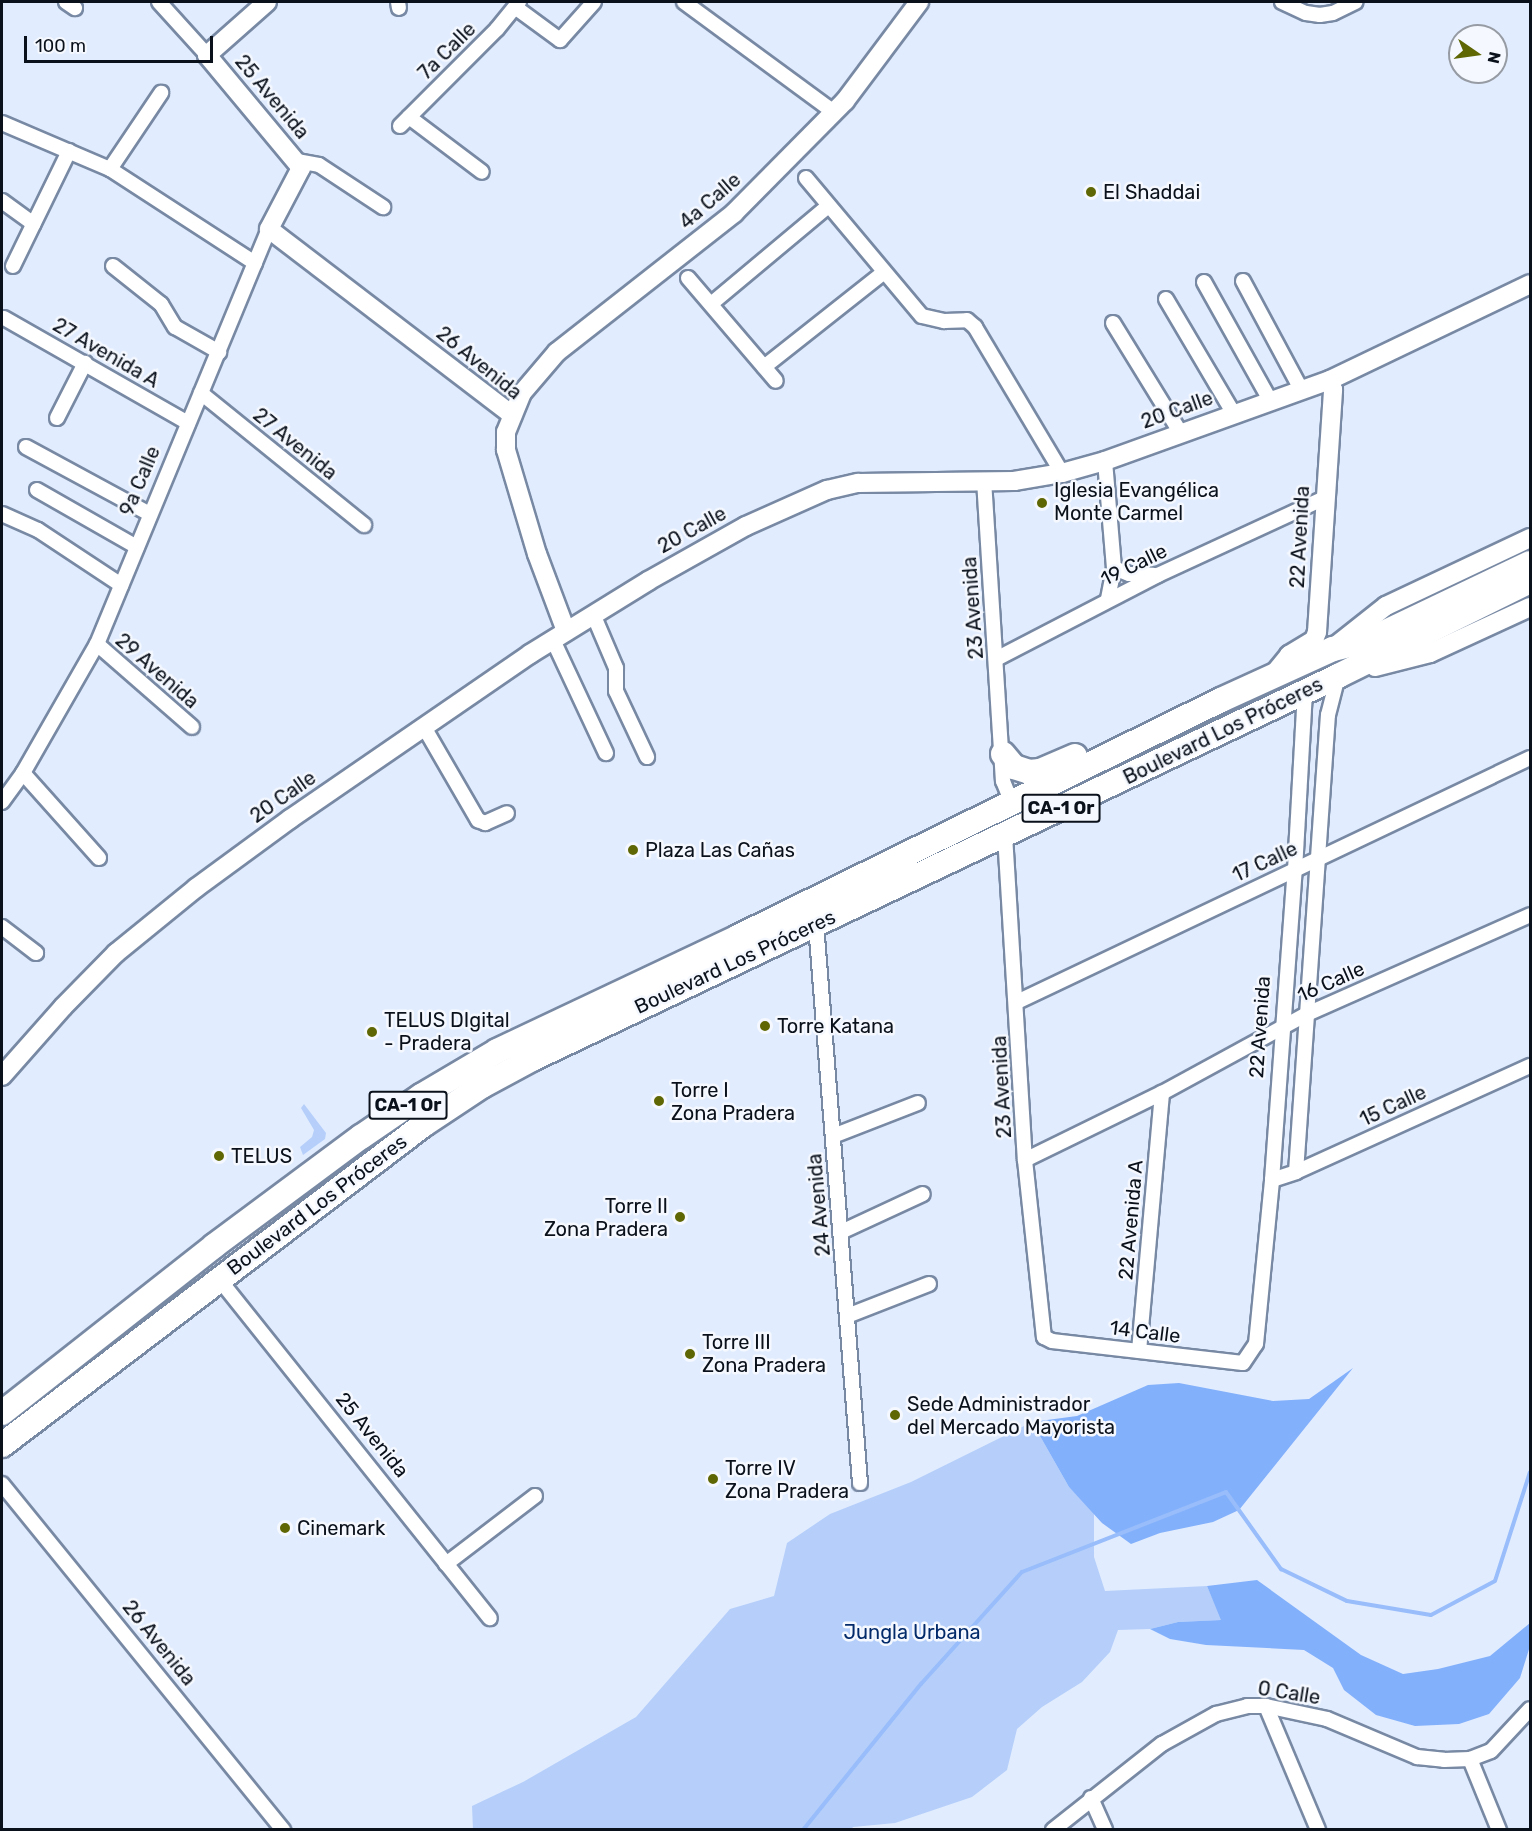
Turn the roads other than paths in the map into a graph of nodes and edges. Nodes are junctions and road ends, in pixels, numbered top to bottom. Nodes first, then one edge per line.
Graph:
1 (159, 2) edge
2 (267, 2) edge
3 (594, 2) edge
4 (684, 2) edge
5 (918, 2) edge
6 (1282, 2) edge
7 (1356, 2) edge
8 (517, 4) edge
9 (207, 55) junction
10 (162, 93) dead end
11 (834, 111) junction
12 (2, 123) edge
13 (69, 151) junction
14 (299, 164) junction
15 (111, 169) junction
16 (482, 172) dead end
17 (806, 178) dead end
18 (2, 201) edge
19 (828, 206) junction
20 (383, 207) dead end
21 (34, 224) junction
22 (269, 229) junction
23 (255, 263) junction
24 (13, 266) dead end
25 (113, 266) dead end
26 (883, 273) junction
27 (688, 278) dead end
28 (1244, 281) dead end
29 (1204, 282) dead end
30 (1530, 284) edge
31 (1166, 299) dead end
32 (711, 304) junction
33 (4, 318) dead end
34 (1113, 323) dead end
35 (219, 352) junction
36 (85, 363) junction
37 (764, 367) junction
38 (1330, 380) junction
39 (776, 381) dead end
40 (1301, 389) junction
41 (201, 393) junction
42 (1270, 400) junction
43 (1234, 414) junction
44 (512, 415) junction
45 (57, 418) dead end
46 (188, 423) junction
47 (1180, 432) junction
48 (26, 447) dead end
49 (1105, 461) junction
50 (1062, 473) junction
51 (984, 480) junction
52 (37, 490) dead end
53 (1325, 498) junction
54 (2, 514) edge
55 (150, 514) junction
56 (364, 525) dead end
57 (1530, 538) edge
58 (137, 547) junction
59 (1530, 564) edge
60 (1114, 568) junction
61 (1158, 574) junction
62 (1468, 578) tunnel mouth
63 (1530, 580) edge
64 (121, 585) junction
65 (1108, 599) junction
66 (1530, 607) edge
67 (593, 614) junction
68 (1456, 631) tunnel mouth
69 (559, 636) junction
70 (96, 644) junction
71 (1333, 648) junction
72 (996, 659) junction
73 (1375, 667) junction
74 (1343, 673) junction
75 (1272, 677) junction
76 (1305, 690) junction
77 (1221, 700) junction
78 (192, 727) dead end
79 (424, 727) junction
80 (606, 753) dead end
81 (1003, 754) junction
82 (646, 757) dead end
83 (1530, 758) edge
84 (23, 773) junction
85 (2, 802) edge
86 (1012, 803) junction
87 (507, 813) dead end
88 (1005, 835) junction
89 (99, 858) dead end
90 (1320, 858) junction
91 (1295, 870) junction
92 (1530, 915) edge
93 (816, 924) junction
94 (2, 927) edge
95 (36, 953) dead end
96 (1017, 1002) junction
97 (1307, 1014) junction
98 (1282, 1026) junction
99 (1530, 1066) edge
100 (2, 1076) edge
101 (1162, 1093) junction
102 (918, 1103) dead end
103 (833, 1136) junction
104 (1025, 1160) junction
105 (1296, 1172) junction
106 (1272, 1180) junction
107 (924, 1194) dead end
108 (841, 1233) junction
109 (219, 1279) junction
110 (929, 1284) dead end
111 (847, 1316) junction
112 (1044, 1337) joint
113 (1139, 1351) junction
114 (1243, 1363) joint
115 (2, 1412) edge
116 (2, 1445) edge
117 (860, 1483) dead end
118 (2, 1484) edge
119 (535, 1496) dead end
120 (446, 1564) junction
121 (490, 1618) dead end
122 (1266, 1706) junction
123 (1530, 1709) edge
124 (1470, 1759) junction
125 (1091, 1798) junction
126 (274, 1827) edge
127 (1053, 1830) edge
128 (1105, 1830) edge
129 (1318, 1830) edge
130 (1499, 1830) edge

1 - 9 street, 25 Avenida
2 - 9 street
3 - 8 street
4 - 11 street
5 - 11 street, 4a Calle
6 - 7 street
8 - 16 street, 7a Calle
9 - 14 street, 25 Avenida
10 - 15 street
11 - 44 street, 4a Calle
12 - 13 street
13 - 15 street
13 - 21 street
14 - 20 street
14 - 22 street, 9a Calle
15 - 23 street
17 - 19 street
18 - 21 street
19 - 26 street
19 - 32 street
21 - 24 street
22 - 23 street, 9a Calle
22 - 44 street, 26 Avenida
23 - 35 street, 9a Calle
25 - 35 street
26 - 37 street
26 - 50 street
27 - 32 street
28 - 40 street
29 - 42 street
30 - 38 street, 20 Calle
31 - 43 street
32 - 37 street
33 - 36 street, 27 Avenida A
34 - 47 street
35 - 41 street, 9a Calle
36 - 45 street
36 - 46 street, 27 Avenida A
37 - 39 street
38 - 40 street, 20 Calle
38 - 53 street, 22 Avenida
40 - 42 street, 20 Calle
41 - 46 street, 9a Calle
41 - 56 street, 27 Avenida
42 - 43 street, 20 Calle
43 - 47 street, 20 Calle
44 - 69 street, 26 Avenida
46 - 55 street, 9a Calle
47 - 49 street, 20 Calle
48 - 55 street
49 - 50 street, 20 Calle
49 - 60 street
50 - 51 street, 20 Calle
51 - 67 street, 20 Calle
51 - 72 street, 23 Avenida
52 - 58 street
53 - 61 street, 19 Calle
53 - 75 street, 22 Avenida
54 - 64 street
55 - 58 street, 9a Calle
57 - 71 street, Boulevard Los Próceres
58 - 64 street, 9a Calle
59 - 71 highway, Boulevard Los Próceres / CA-1 Or
60 - 61 street
60 - 65 street
61 - 65 street, 19 Calle
62 - 71 highway
63 - 74 highway, Boulevard Los Próceres / CA-1 Or
64 - 70 street, 9a Calle
65 - 72 street, 19 Calle
66 - 73 street
67 - 69 street, 20 Calle
67 - 82 street
68 - 73 highway
69 - 79 street, 20 Calle
69 - 80 street
70 - 78 street, 29 Avenida
70 - 84 street, 9a Calle
71 - 75 highway, Boulevard Los Próceres / CA-1 Or
72 - 81 street, 23 Avenida
73 - 74 highway
74 - 76 highway, Boulevard Los Próceres / CA-1 Or
74 - 90 street
75 - 77 highway, Boulevard Los Próceres / CA-1 Or
76 - 88 highway, Boulevard Los Próceres / CA-1 Or
76 - 91 street, 22 Avenida
77 - 81 highway
77 - 86 highway, Boulevard Los Próceres / CA-1 Or
79 - 87 street
79 - 100 street, 20 Calle
81 - 86 street, 23 Avenida
83 - 90 street, 17 Calle
84 - 85 street, 9a Calle
84 - 89 street
86 - 115 highway, Boulevard Los Próceres / CA-1 Or
88 - 93 highway, Boulevard Los Próceres / CA-1 Or
88 - 96 street, 23 Avenida
90 - 91 street, 17 Calle
90 - 97 street
91 - 96 street, 17 Calle
91 - 98 street, 22 Avenida
92 - 97 street, 16 Calle
93 - 103 street, 24 Avenida
93 - 109 highway, Boulevard Los Próceres / CA-1 Or
94 - 95 street
96 - 104 street, 23 Avenida
97 - 98 street, 16 Calle
97 - 105 street
98 - 101 street, 16 Calle
98 - 106 street, 22 Avenida
99 - 105 street, 15 Calle
101 - 104 street, 16 Calle
101 - 113 street, 22 Avenida A
102 - 103 street
103 - 108 street, 24 Avenida
104 - 112 street, 23 Avenida
105 - 106 street, 15 Calle
106 - 114 street, 22 Avenida
107 - 108 street
108 - 111 street, 24 Avenida
109 - 116 highway, Boulevard Los Próceres / CA-1 Or
109 - 120 street, 25 Avenida
110 - 111 street
111 - 117 street, 24 Avenida
112 - 113 street, 14 Calle
113 - 114 street, 14 Calle
118 - 126 street, 26 Avenida
119 - 120 street
120 - 121 street, 25 Avenida
122 - 124 street, 0 Calle
122 - 125 street, 0 Calle
122 - 129 street
123 - 124 street, 0 Calle
124 - 130 street
125 - 127 street, 0 Calle
125 - 128 street

